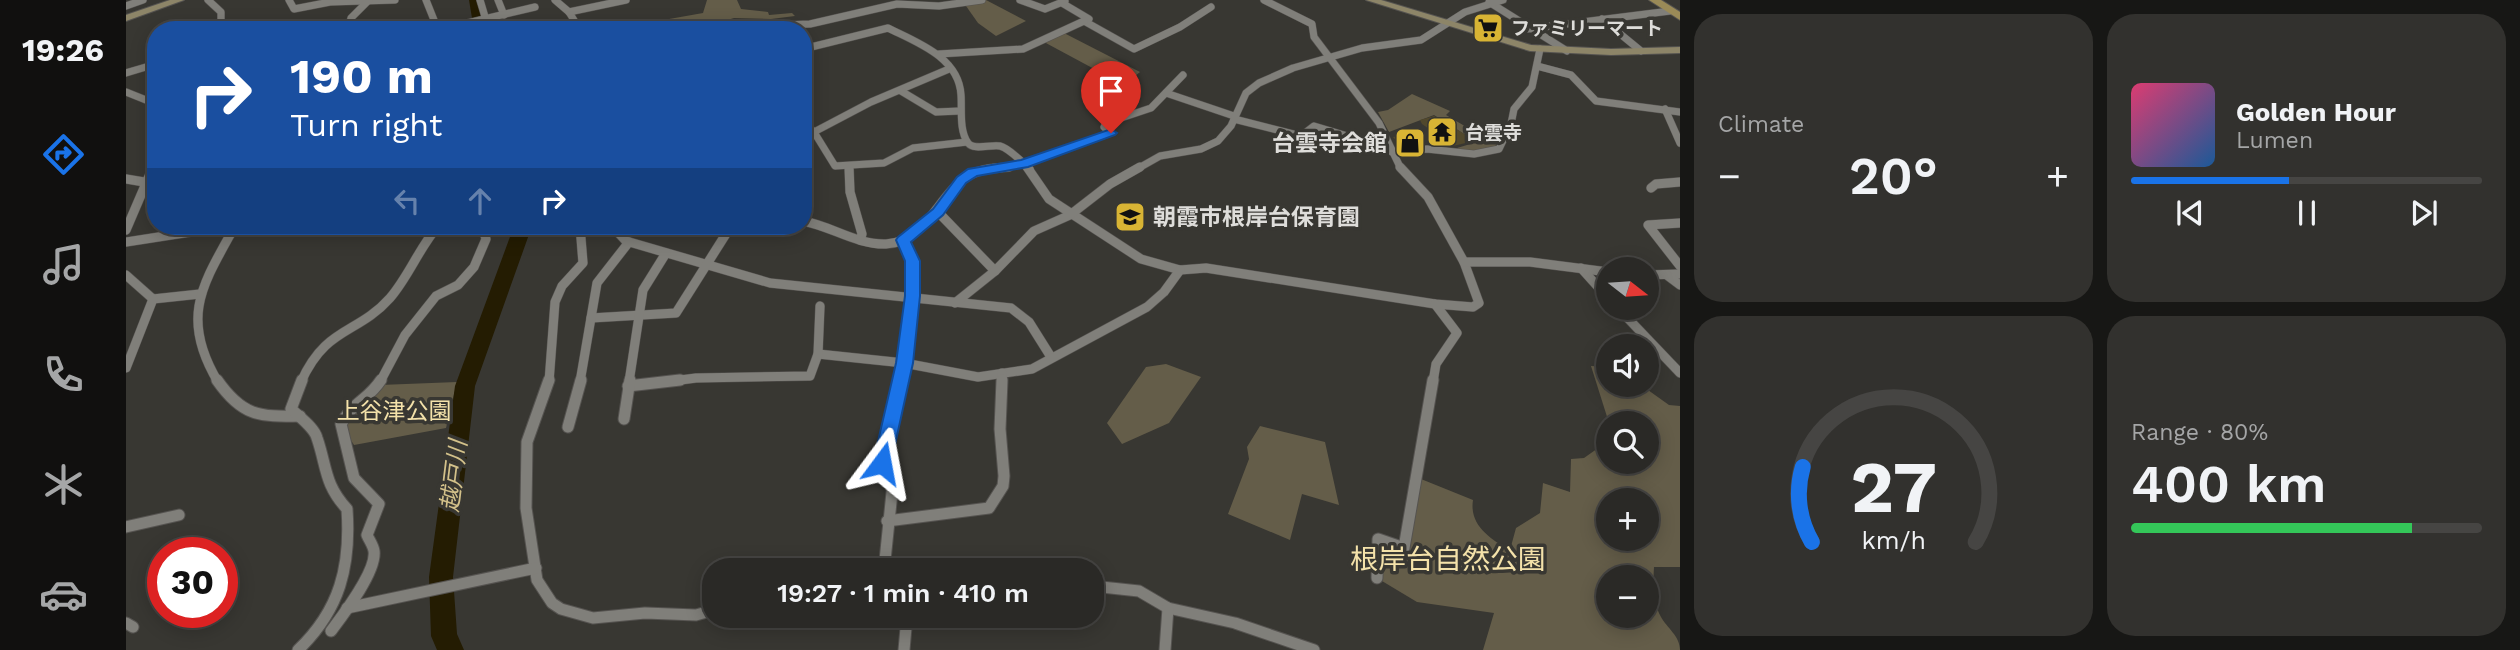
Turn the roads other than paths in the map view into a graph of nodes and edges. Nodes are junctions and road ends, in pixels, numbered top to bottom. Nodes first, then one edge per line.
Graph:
1 (143, 0) edge
2 (179, 0) edge
3 (208, 0) edge
4 (289, 0) edge
5 (395, 0) edge
6 (426, 0) edge
7 (480, 0) edge
8 (499, 0) edge
9 (527, 0) edge
10 (555, 0) edge
11 (626, 0) edge
12 (982, 0) edge
13 (1020, 0) edge
14 (1264, 0) edge
15 (1503, 0) edge
16 (1654, 0) edge
17 (368, 1) edge
18 (972, 1) edge
19 (1064, 1) edge
20 (1377, 1) edge
21 (1488, 1) edge
22 (163, 2) edge
23 (126, 6) edge
24 (1211, 7) dead end
25 (569, 12) junction
26 (1675, 14) edge
27 (504, 15) junction
28 (126, 18) edge
29 (485, 18) junction
30 (1602, 19) junction
31 (221, 21) edge
32 (350, 21) edge
33 (434, 21) edge
34 (471, 21) edge
35 (486, 21) edge
36 (574, 21) edge
37 (1084, 21) junction
38 (1446, 22) junction
39 (812, 24) edge
40 (1527, 29) junction
41 (812, 47) edge
42 (1540, 49) junction
43 (1680, 50) edge
44 (1567, 51) junction
45 (1641, 51) junction
46 (939, 54) junction
47 (1330, 59) junction
48 (147, 66) edge
49 (1536, 66) junction
50 (949, 69) junction
51 (126, 72) edge
52 (1183, 75) dead end
53 (901, 91) junction
54 (126, 92) edge
55 (1166, 93) junction
56 (147, 100) edge
57 (1665, 109) junction
58 (960, 111) junction
59 (1680, 112) edge
60 (1234, 118) junction
61 (814, 132) joint
62 (967, 142) junction
63 (1680, 143) edge
64 (1392, 151) junction
65 (1024, 164) junction
66 (849, 166) junction
67 (147, 177) edge
68 (126, 179) edge
69 (144, 184) junction
70 (147, 184) edge
71 (1678, 184) edge
72 (1651, 188) dead end
73 (938, 212) junction
74 (1070, 215) junction
75 (1680, 223) edge
76 (812, 224) edge
77 (126, 230) edge
78 (171, 235) edge
79 (230, 235) edge
80 (432, 235) edge
81 (484, 235) edge
82 (581, 235) edge
83 (622, 235) edge
84 (725, 235) edge
85 (860, 240) junction
86 (903, 240) junction
87 (126, 242) edge
88 (629, 242) junction
89 (666, 253) junction
90 (1464, 262) junction
91 (707, 265) junction
92 (1680, 266) edge
93 (1580, 267) junction
94 (1180, 270) junction
95 (1596, 270) edge
96 (995, 271) junction
97 (1680, 274) edge
98 (126, 275) edge
99 (1659, 276) edge
100 (1668, 276) junction
101 (1596, 285) edge
102 (1680, 285) edge
103 (200, 293) junction
104 (912, 296) junction
105 (153, 299) junction
106 (955, 303) junction
107 (1435, 304) junction
108 (820, 306) dead end
109 (638, 315) junction
110 (592, 318) junction
111 (1629, 320) edge
112 (818, 354) junction
113 (1051, 357) junction
114 (904, 363) junction
115 (126, 366) edge
116 (1002, 373) junction
117 (1680, 373) edge
118 (628, 386) junction
119 (300, 416) junction
120 (624, 419) dead end
121 (568, 427) dead end
122 (179, 515) dead end
123 (887, 521) junction
124 (126, 527) edge
125 (885, 558) edge
126 (536, 568) junction
127 (1377, 578) dead end
128 (1104, 587) edge
129 (348, 607) junction
130 (1168, 608) junction
131 (332, 611) junction
132 (702, 612) edge
133 (906, 628) edge
134 (331, 631) dead end
135 (1280, 645) edge
136 (298, 650) edge
137 (904, 650) edge
138 (1165, 650) edge
139 (1314, 650) edge

1 - 23 street
2 - 22 street
3 - 31 street
4 - 17 street
5 - 17 street
6 - 33 street
7 - 29 street
8 - 27 street
9 - 27 street
10 - 25 street
11 - 25 street
12 - 18 street
13 - 19 street
14 - 47 street
15 - 21 street
16 - 26 main road
17 - 32 street
18 - 39 street
19 - 37 street
20 - 38 street
21 - 38 street
21 - 40 street
22 - 28 street
24 - 37 street
25 - 36 street
26 - 30 street
27 - 29 street
29 - 34 street
29 - 35 street
30 - 40 street
30 - 45 street
37 - 46 street
38 - 42 street
38 - 47 street
40 - 44 street
41 - 46 street
42 - 44 street
42 - 49 street
43 - 45 street
44 - 45 street
46 - 50 street
47 - 60 street
47 - 64 street
48 - 51 street
49 - 57 street
49 - 64 street
50 - 53 street
50 - 58 street
52 - 55 street
53 - 58 street
53 - 61 street
54 - 56 street
55 - 60 street
55 - 65 street
57 - 59 street
57 - 63 street
58 - 62 street
60 - 64 street
60 - 74 street
61 - 66 street
62 - 65 street
62 - 66 street
64 - 90 street
65 - 73 street
65 - 74 street
66 - 85 street
67 - 69 street
68 - 69 street
69 - 70 street
69 - 77 street
71 - 72 street
73 - 86 street
73 - 96 street
74 - 94 street
74 - 96 street
75 - 92 street
76 - 85 street
78 - 87 street
79 - 103 street
80 - 119 street
81 - 129 street
82 - 126 street
83 - 88 street
84 - 91 street
85 - 86 street
86 - 104 street
88 - 89 street
88 - 110 street
89 - 91 street
89 - 109 street
90 - 93 street
90 - 107 street
91 - 104 street
91 - 109 street
93 - 95 street
93 - 101 street
94 - 107 street
94 - 113 street
96 - 106 street
97 - 100 street
98 - 105 street
99 - 100 street
100 - 102 street
103 - 105 street
103 - 119 street
104 - 106 street
104 - 114 street
105 - 115 street
106 - 113 street
107 - 127 street
108 - 112 street
109 - 110 street
109 - 118 street
110 - 121 street
111 - 117 street
112 - 114 street
112 - 118 street
113 - 116 street
114 - 116 street
114 - 123 street
116 - 123 street
118 - 120 street
119 - 131 street
122 - 124 street
123 - 125 street
126 - 129 street
126 - 132 street
128 - 130 street
129 - 131 street
129 - 134 street
130 - 135 street
130 - 138 street
131 - 136 street
133 - 137 street
135 - 139 street

